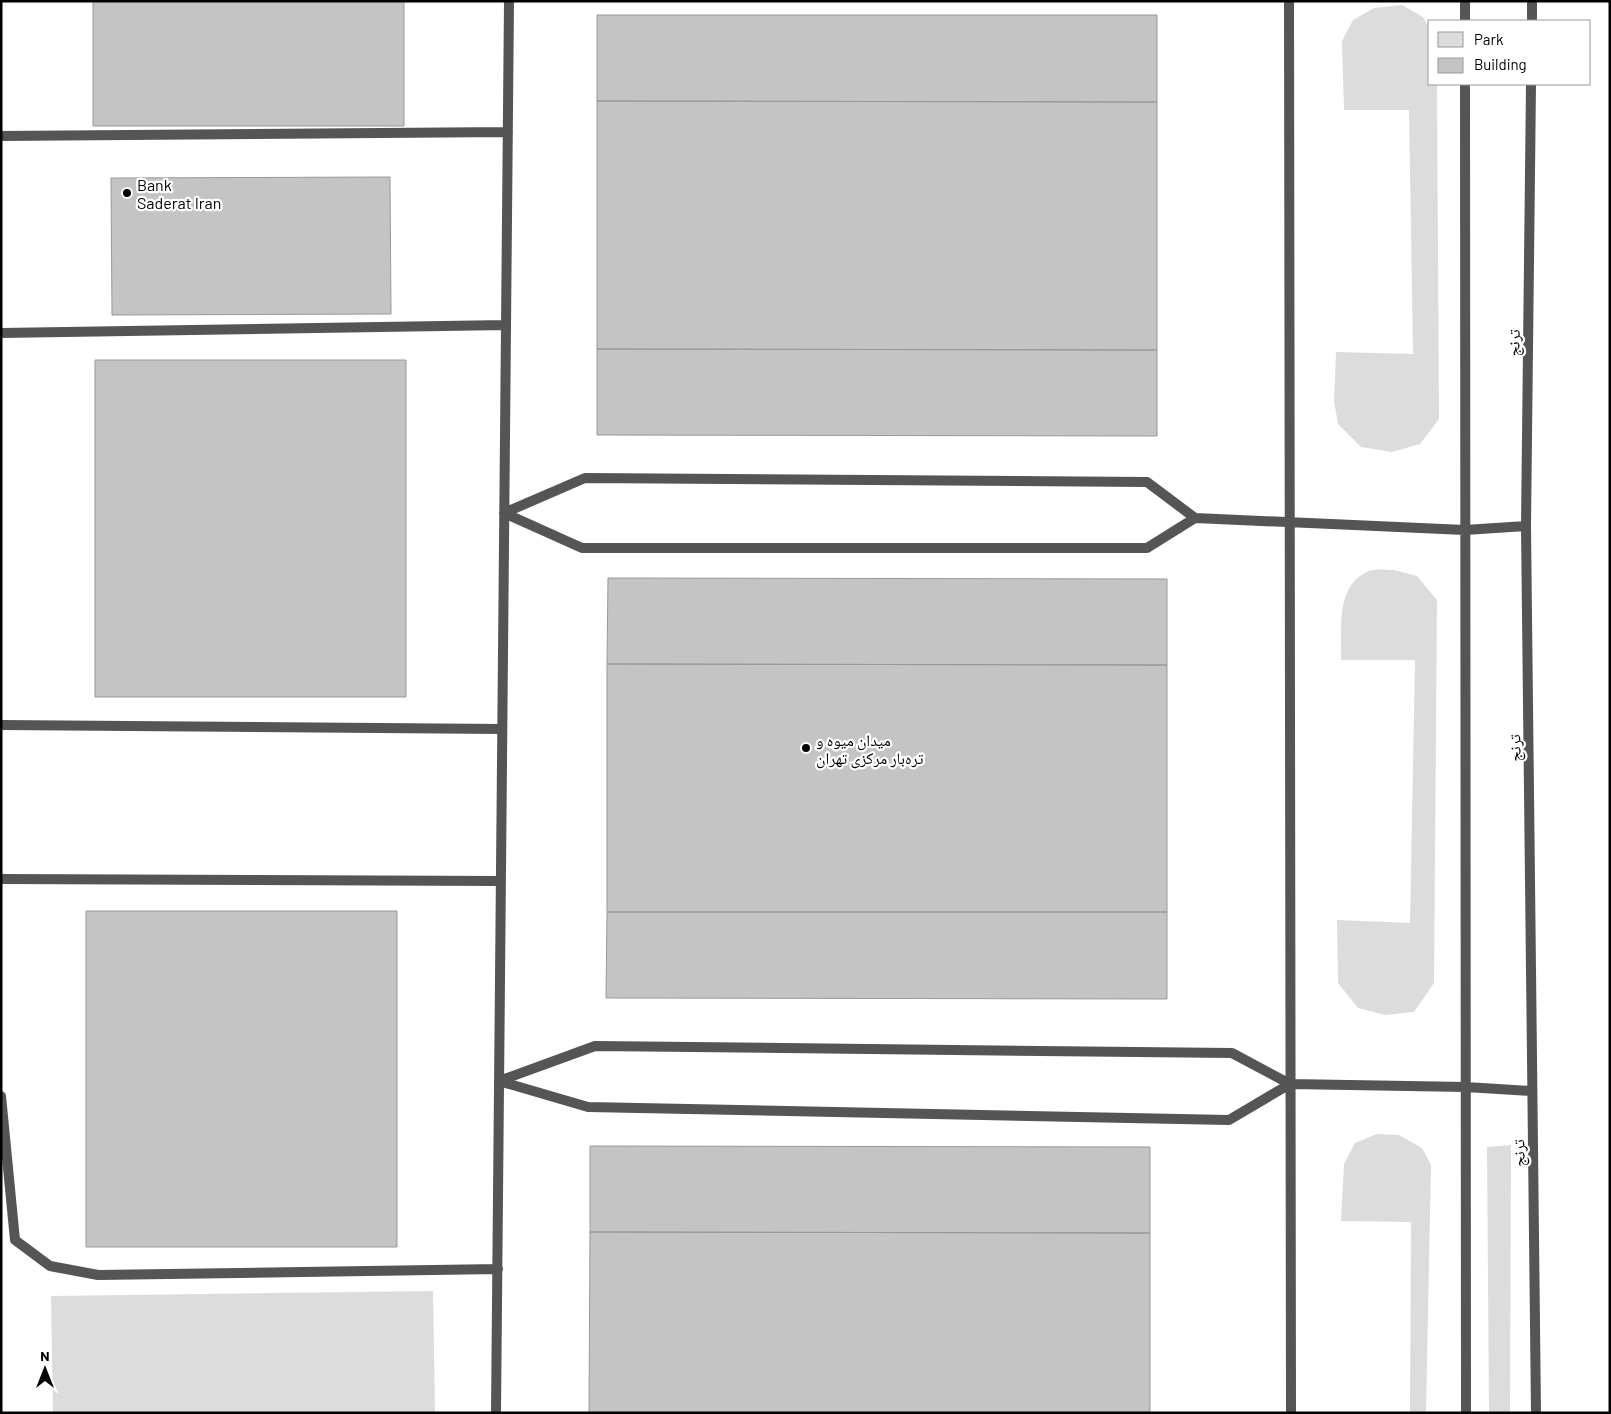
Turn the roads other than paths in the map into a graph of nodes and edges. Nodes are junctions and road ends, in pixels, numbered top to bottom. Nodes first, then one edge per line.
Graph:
1 (509, 1) edge
2 (1289, 1) edge
3 (1465, 1) edge
4 (1532, 1) edge
5 (1465, 20) edge
6 (1532, 20) edge
7 (1465, 85) edge
8 (1531, 85) edge
9 (508, 132) junction
10 (1, 136) edge
11 (506, 325) junction
12 (1, 333) edge
13 (504, 513) junction
14 (1194, 518) junction
15 (1290, 522) junction
16 (1526, 526) junction
17 (1465, 530) junction
18 (1, 725) edge
19 (502, 728) junction
20 (1, 879) edge
21 (501, 881) junction
22 (499, 1081) junction
23 (1290, 1084) junction
24 (1466, 1087) junction
25 (1532, 1091) junction
26 (1, 1096) edge
27 (498, 1269) junction
28 (496, 1413) edge
29 (1291, 1413) edge
30 (1466, 1413) edge
31 (1536, 1413) edge

1 - 9 lane
2 - 15 lane
3 - 5 lane
4 - 6 lane
7 - 17 lane
8 - 16 lane, ترنج
9 - 10 lane
9 - 11 lane
11 - 12 lane
11 - 13 lane
13 - 14 lane
13 - 14 lane
13 - 19 lane
14 - 15 lane
15 - 17 lane
15 - 23 lane
16 - 17 lane
16 - 25 lane, ترنج
17 - 24 lane
18 - 19 lane
19 - 21 lane
20 - 21 lane
21 - 22 lane
22 - 23 lane
22 - 23 lane
22 - 27 lane
23 - 24 lane
23 - 29 lane
24 - 25 lane
24 - 30 lane
25 - 31 lane, ترنج
26 - 27 lane
27 - 28 lane

